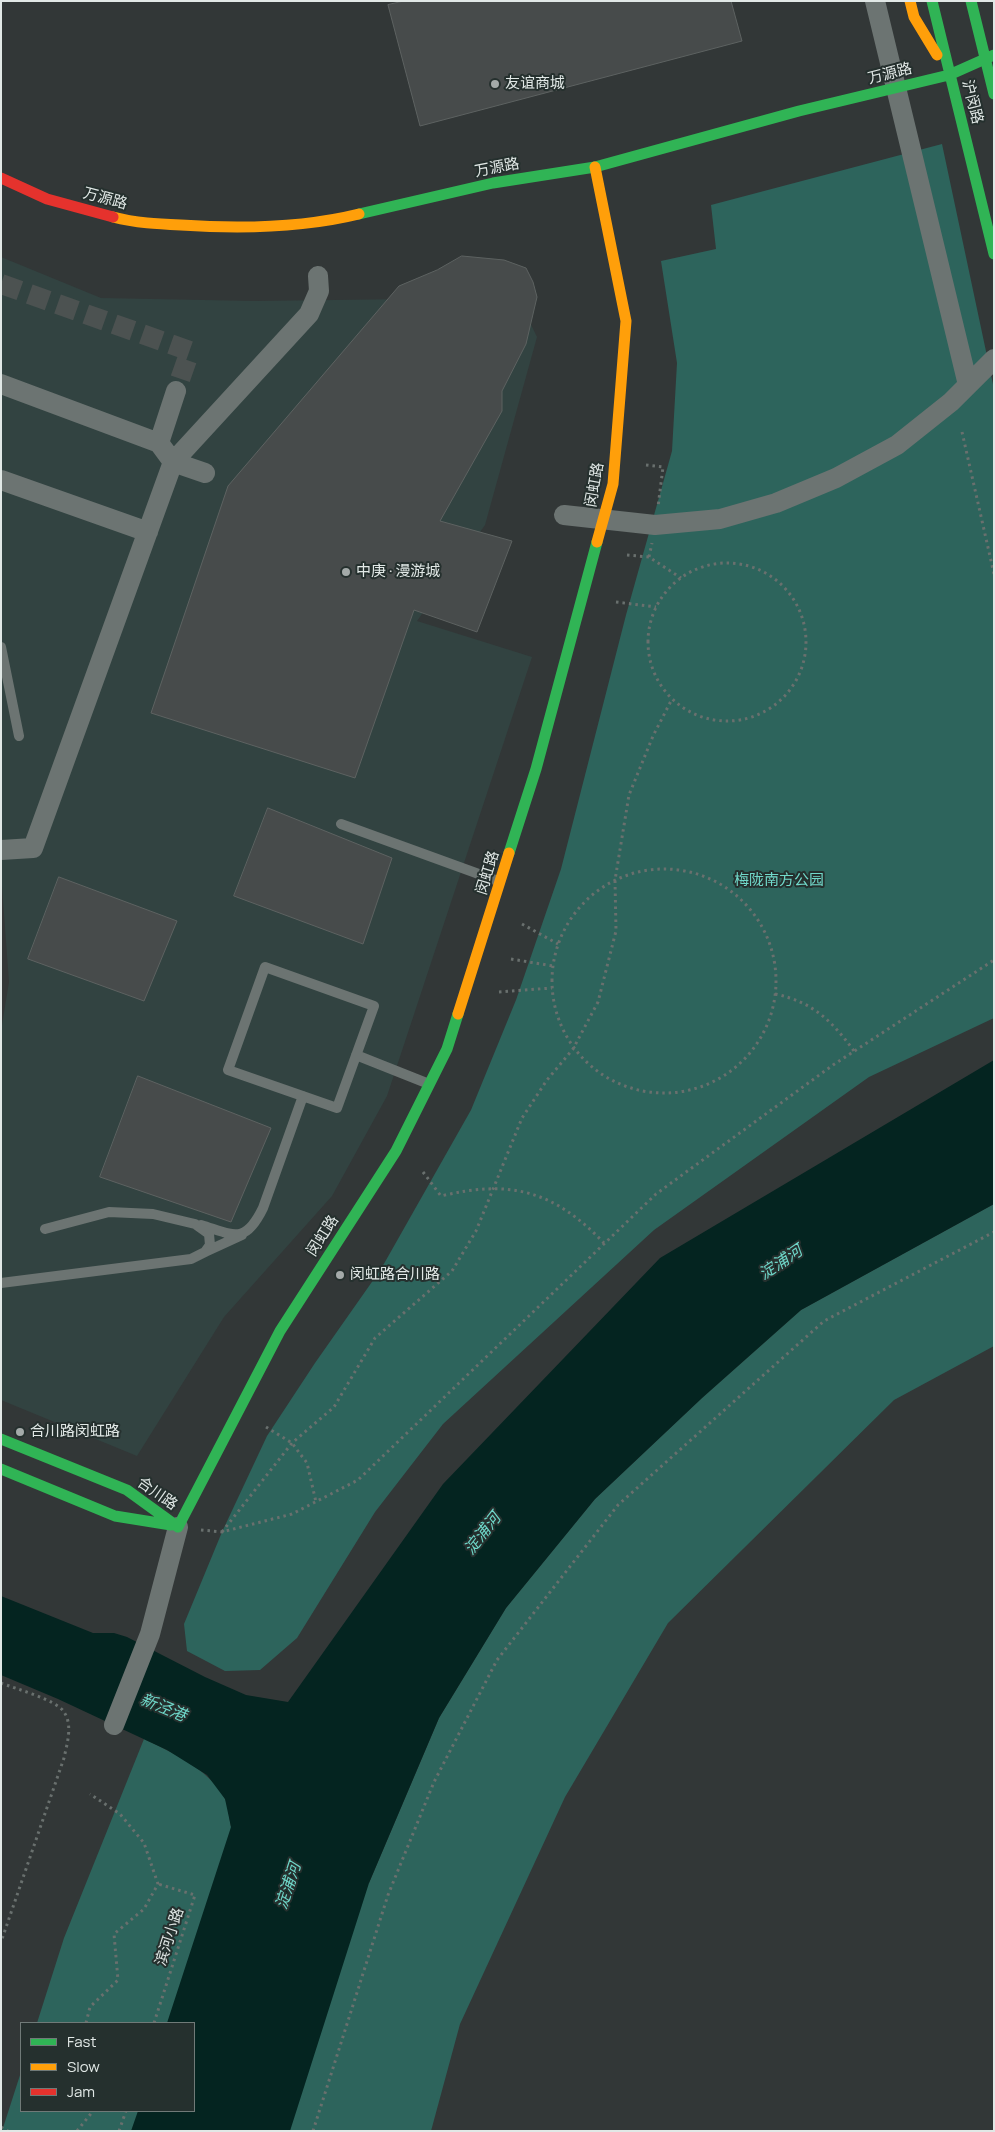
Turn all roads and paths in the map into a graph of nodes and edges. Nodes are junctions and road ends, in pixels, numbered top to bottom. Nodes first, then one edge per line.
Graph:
1 (875, 1) edge
2 (910, 1) edge
3 (932, 1) edge
4 (971, 1) edge
5 (994, 55) edge
6 (949, 75) junction
7 (994, 94) edge
8 (595, 168) junction
9 (1, 178) edge
10 (994, 254) edge
11 (318, 276) dead end
12 (994, 359) edge
13 (1, 384) edge
14 (968, 385) junction
15 (176, 391) tunnel mouth
16 (962, 432) dead end
17 (159, 443) junction
18 (173, 462) junction
19 (646, 465) dead end
20 (205, 473) dead end
21 (1, 480) edge
22 (564, 515) dead end
23 (655, 525) junction
24 (148, 532) junction
25 (627, 555) dead end
26 (994, 574) edge
27 (681, 578) junction
28 (616, 602) dead end
29 (656, 607) junction
30 (1, 647) edge
31 (672, 699) junction
32 (19, 736) dead end
33 (340, 824) dead end
34 (1, 850) edge
35 (615, 880) junction
36 (501, 882) junction
37 (522, 924) dead end
38 (558, 944) junction
39 (510, 959) dead end
40 (994, 960) edge
41 (553, 966) junction
42 (552, 988) junction
43 (499, 992) dead end
44 (775, 994) junction
45 (573, 1049) junction
46 (854, 1051) junction
47 (356, 1055) junction
48 (430, 1084) junction
49 (303, 1096) junction
50 (423, 1172) dead end
51 (492, 1188) junction
52 (195, 1224) junction
53 (45, 1229) dead end
54 (994, 1232) edge
55 (245, 1234) junction
56 (604, 1243) junction
57 (200, 1254) junction
58 (1, 1283) edge
59 (266, 1427) dead end
60 (1, 1439) edge
61 (292, 1443) junction
62 (1, 1469) edge
63 (316, 1502) junction
64 (178, 1526) junction
65 (222, 1532) junction
66 (1, 1683) edge
67 (114, 1725) dead end
68 (90, 1794) dead end
69 (158, 1884) junction
70 (1, 1942) edge
71 (86, 2022) edge
72 (154, 2022) edge
73 (92, 2112) edge
74 (126, 2112) edge
75 (1, 2127) edge
76 (8, 2131) edge
77 (77, 2131) edge
78 (119, 2131) edge
79 (313, 2131) edge

1 - 14 street
2 - 6 main road, 沪闵路
3 - 6 main road, 沪闵路
4 - 7 main road
5 - 6 main road, 万源路
6 - 8 main road, 万源路
6 - 10 main road, 沪闵路
8 - 9 main road, 万源路
8 - 36 main road, 闵虹路
11 - 18 street
12 - 14 street
13 - 17 street
14 - 23 street
15 - 17 street
16 - 26 path
17 - 18 street
18 - 20 street
18 - 24 street
19 - 23 path
21 - 24 street
22 - 23 street
24 - 34 street
25 - 27 path
27 - 29 path
27 - 31 path
28 - 29 path
29 - 31 path
30 - 32 lane
31 - 35 path
33 - 36 lane
35 - 38 path
35 - 44 path
35 - 45 path
36 - 48 main road, 闵虹路
37 - 38 path
38 - 41 path
39 - 41 path
40 - 46 path
41 - 42 path
42 - 43 path
42 - 45 path
44 - 45 path
44 - 46 path
45 - 51 path
46 - 56 path
47 - 48 lane
47 - 49 lane
47 - 49 lane
48 - 64 main road, 闵虹路
49 - 55 lane
50 - 51 path
51 - 56 path
51 - 61 path
52 - 53 lane
52 - 55 lane
52 - 57 lane
54 - 79 path
55 - 57 lane
56 - 63 path
57 - 58 lane
59 - 61 path
60 - 64 main road, 合川路
61 - 63 path
61 - 65 path
62 - 64 main road, 合川路
63 - 65 path
64 - 65 path
64 - 67 street
66 - 70 path
68 - 69 path
69 - 71 path
69 - 72 path, 滨河小路
73 - 77 path
74 - 78 path
75 - 76 path

